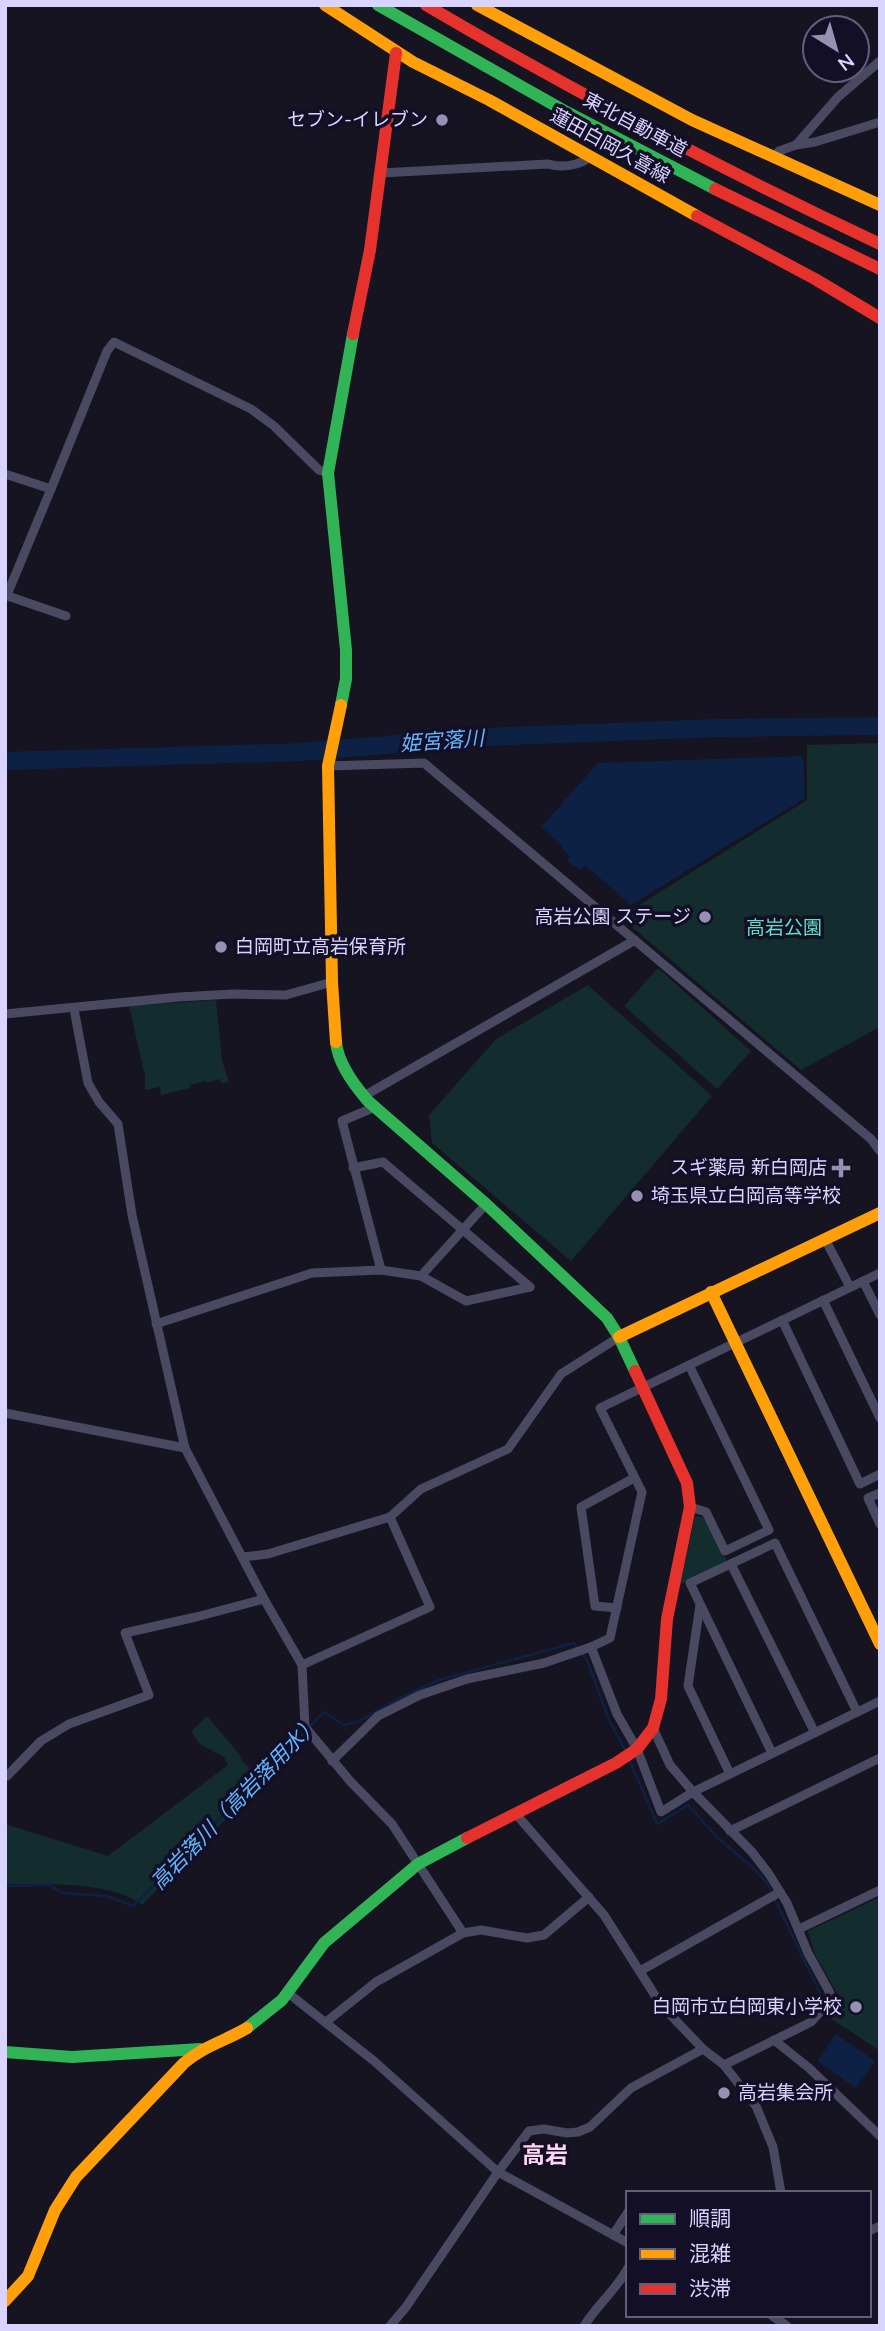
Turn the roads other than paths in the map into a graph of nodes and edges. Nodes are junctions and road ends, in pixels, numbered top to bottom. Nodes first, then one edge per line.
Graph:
1 (325, 5) edge
2 (378, 5) edge
3 (426, 5) edge
4 (477, 5) edge
5 (396, 53) junction
6 (880, 61) edge
7 (880, 122) edge
8 (796, 145) junction
9 (589, 157) junction
10 (773, 158) junction
11 (381, 173) junction
12 (880, 205) edge
13 (880, 244) edge
14 (880, 269) edge
15 (880, 318) edge
16 (328, 473) junction
17 (5, 474) edge
18 (51, 489) junction
19 (6, 595) edge
20 (66, 616) dead end
21 (328, 766) junction
22 (635, 940) junction
23 (331, 982) junction
24 (74, 1009) junction
25 (5, 1014) edge
26 (363, 1096) junction
27 (375, 1107) junction
28 (880, 1151) edge
29 (353, 1168) junction
30 (486, 1204) junction
31 (880, 1213) edge
32 (463, 1229) junction
33 (825, 1239) junction
34 (381, 1270) junction
35 (880, 1273) edge
36 (421, 1276) junction
37 (863, 1281) junction
38 (850, 1287) junction
39 (711, 1292) junction
40 (823, 1300) junction
41 (880, 1315) edge
42 (782, 1320) junction
43 (156, 1324) junction
44 (619, 1337) junction
45 (734, 1343) junction
46 (689, 1364) junction
47 (643, 1387) junction
48 (5, 1413) edge
49 (880, 1418) edge
50 (185, 1448) junction
51 (880, 1474) edge
52 (634, 1478) junction
53 (880, 1493) edge
54 (690, 1507) junction
55 (390, 1517) junction
56 (880, 1524) edge
57 (243, 1557) junction
58 (732, 1563) junction
59 (264, 1599) junction
60 (700, 1605) junction
61 (617, 1608) junction
62 (880, 1644) edge
63 (591, 1647) junction
64 (302, 1665) junction
65 (878, 1705) edge
66 (857, 1712) junction
67 (653, 1728) junction
68 (815, 1733) junction
69 (637, 1749) junction
70 (772, 1753) junction
71 (880, 1758) edge
72 (332, 1760) junction
73 (730, 1774) junction
74 (7, 1776) edge
75 (692, 1793) junction
76 (515, 1813) junction
77 (730, 1831) junction
78 (418, 1864) junction
79 (880, 1890) edge
80 (780, 1892) junction
81 (589, 1897) junction
82 (799, 1929) junction
83 (463, 1933) junction
84 (640, 1971) junction
85 (288, 1993) junction
86 (326, 2022) junction
87 (774, 2040) junction
88 (200, 2049) junction
89 (703, 2049) junction
90 (5, 2052) edge
91 (723, 2065) junction
92 (880, 2136) edge
93 (498, 2172) junction
94 (781, 2191) edge
95 (626, 2215) edge
96 (613, 2235) junction
97 (626, 2242) edge
98 (626, 2271) edge
99 (5, 2301) edge
100 (390, 2326) edge
101 (584, 2326) edge

1 - 5 main road, 蓮田白岡久喜線
2 - 14 main road, 東北自動車道
3 - 13 main road, 東北自動車道
4 - 10 main road
5 - 9 main road, 蓮田白岡久喜線
5 - 11 main road
6 - 8 street
7 - 8 street
8 - 10 street
9 - 11 street
9 - 15 main road, 蓮田白岡久喜線
10 - 12 main road
11 - 16 main road
16 - 18 street
16 - 21 main road
17 - 18 street
18 - 19 street
19 - 20 street
21 - 22 street
21 - 23 main road
22 - 26 street
22 - 28 street
23 - 24 street
23 - 26 main road
24 - 25 street
24 - 43 street
26 - 27 main road
27 - 29 street
27 - 30 main road
29 - 32 street
29 - 34 street
30 - 32 street
30 - 44 main road
31 - 33 main road
32 - 36 street
32 - 36 street
33 - 38 street
33 - 39 main road
34 - 36 street
34 - 43 street
35 - 37 street
37 - 38 street
37 - 41 street
38 - 40 street
39 - 44 main road
39 - 45 main road
40 - 42 street
40 - 49 street
42 - 45 street
42 - 51 street
43 - 50 street
44 - 47 main road
44 - 55 street
45 - 46 street
45 - 62 main road
46 - 47 street
46 - 54 street
47 - 52 street
47 - 54 main road
48 - 50 street
50 - 57 street
52 - 61 street
52 - 61 street
53 - 56 street
54 - 67 main road
55 - 57 street
55 - 64 street
57 - 59 street
58 - 60 street
58 - 66 street
58 - 68 street
59 - 64 street
59 - 74 street
60 - 70 street
60 - 73 street
61 - 63 street
63 - 69 street
63 - 72 street
64 - 72 street
65 - 66 street
66 - 68 street
67 - 69 main road
67 - 75 street
68 - 70 street
69 - 75 street
69 - 76 main road
70 - 73 street
71 - 77 street
72 - 78 street
73 - 75 street
75 - 77 street
76 - 78 main road
76 - 81 street
77 - 80 street
78 - 83 street
78 - 85 main road
79 - 82 street
80 - 82 street
80 - 84 street
81 - 83 street
81 - 84 street
82 - 87 street
83 - 86 street
84 - 89 street
85 - 86 street
85 - 88 main road
86 - 93 street
87 - 91 street
87 - 92 street
88 - 90 main road
88 - 99 main road
89 - 91 street
89 - 93 street
91 - 94 street
93 - 96 street
93 - 100 street
95 - 96 street
96 - 97 street
98 - 101 street

